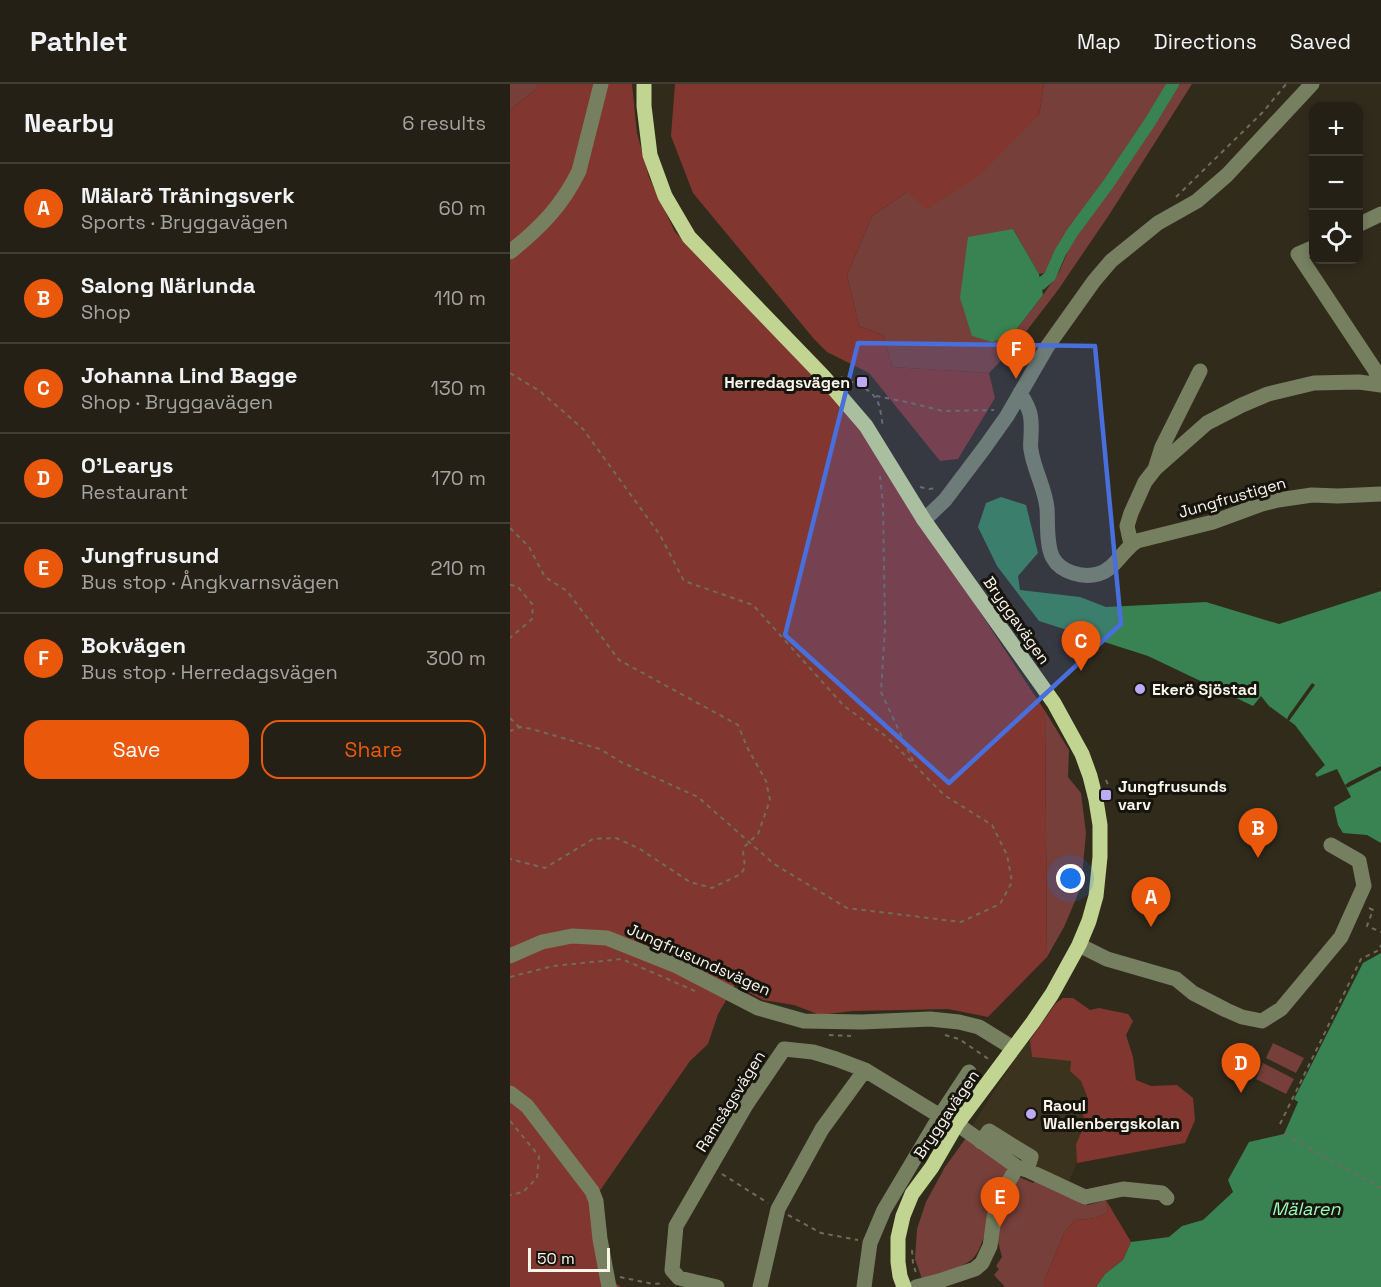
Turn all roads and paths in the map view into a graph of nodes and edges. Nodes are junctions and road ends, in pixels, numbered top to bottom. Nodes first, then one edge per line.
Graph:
1 (601, 84) edge
2 (644, 84) edge
3 (1312, 84) edge
4 (1381, 214) edge
5 (1363, 223) edge
6 (1309, 249) edge
7 (510, 252) edge
8 (1200, 371) dead end
9 (510, 373) edge
10 (842, 377) dead end
11 (1381, 385) edge
12 (1020, 393) junction
13 (874, 396) junction
14 (997, 410) dead end
15 (883, 428) dead end
16 (1155, 469) junction
17 (880, 471) dead end
18 (917, 486) dead end
19 (1381, 494) edge
20 (928, 516) junction
21 (510, 528) edge
22 (1131, 544) junction
23 (510, 585) edge
24 (510, 638) edge
25 (510, 718) edge
26 (520, 727) junction
27 (510, 731) edge
28 (915, 765) junction
29 (1105, 779) dead end
30 (1111, 813) dead end
31 (749, 842) junction
32 (1331, 846) dead end
33 (510, 859) edge
34 (1357, 902) junction
35 (1381, 932) edge
36 (1079, 945) junction
37 (1381, 945) edge
38 (510, 956) edge
39 (1013, 1048) junction
40 (864, 1070) junction
41 (969, 1072) dead end
42 (510, 1093) edge
43 (940, 1116) junction
44 (510, 1121) edge
45 (957, 1124) junction
46 (1280, 1124) dead end
47 (1284, 1134) dead end
48 (1022, 1168) junction
49 (1381, 1188) edge
50 (510, 1195) edge
51 (1167, 1198) dead end
52 (912, 1247) dead end
53 (679, 1278) junction
54 (608, 1280) edge
55 (919, 1286) edge
56 (717, 1287) edge
57 (760, 1287) edge
58 (864, 1287) edge
59 (904, 1287) edge

1 - 7 street
2 - 20 main road, Bryggavägen
3 - 12 street
4 - 5 street
6 - 11 street
8 - 16 street
9 - 28 path
10 - 13 path
11 - 16 street
12 - 20 street
12 - 22 street
13 - 14 path
13 - 15 path
16 - 22 street
17 - 28 path
18 - 20 path
19 - 22 street, Jungfrustigen
20 - 36 main road, Bryggavägen
21 - 31 path
23 - 24 path
25 - 26 path
26 - 27 path
26 - 31 path
28 - 31 path
29 - 30 path
31 - 33 path
32 - 34 street
34 - 35 path
34 - 36 street
36 - 39 main road, Bryggavägen
37 - 46 path
38 - 39 street, Jungfrusundsvägen
39 - 45 main road, Bryggavägen
40 - 43 street, Ramsågsvägen
40 - 53 street, Ramsågsvägen
40 - 57 street
41 - 43 street
42 - 54 street
43 - 45 street, Ramsågsvägen
43 - 58 street
44 - 50 path
45 - 48 street, Ramsågsvägen
45 - 59 main road, Bryggavägen
47 - 49 path
48 - 51 street, Ramsågsvägen
48 - 55 street
52 - 55 path
53 - 54 path
53 - 56 street

